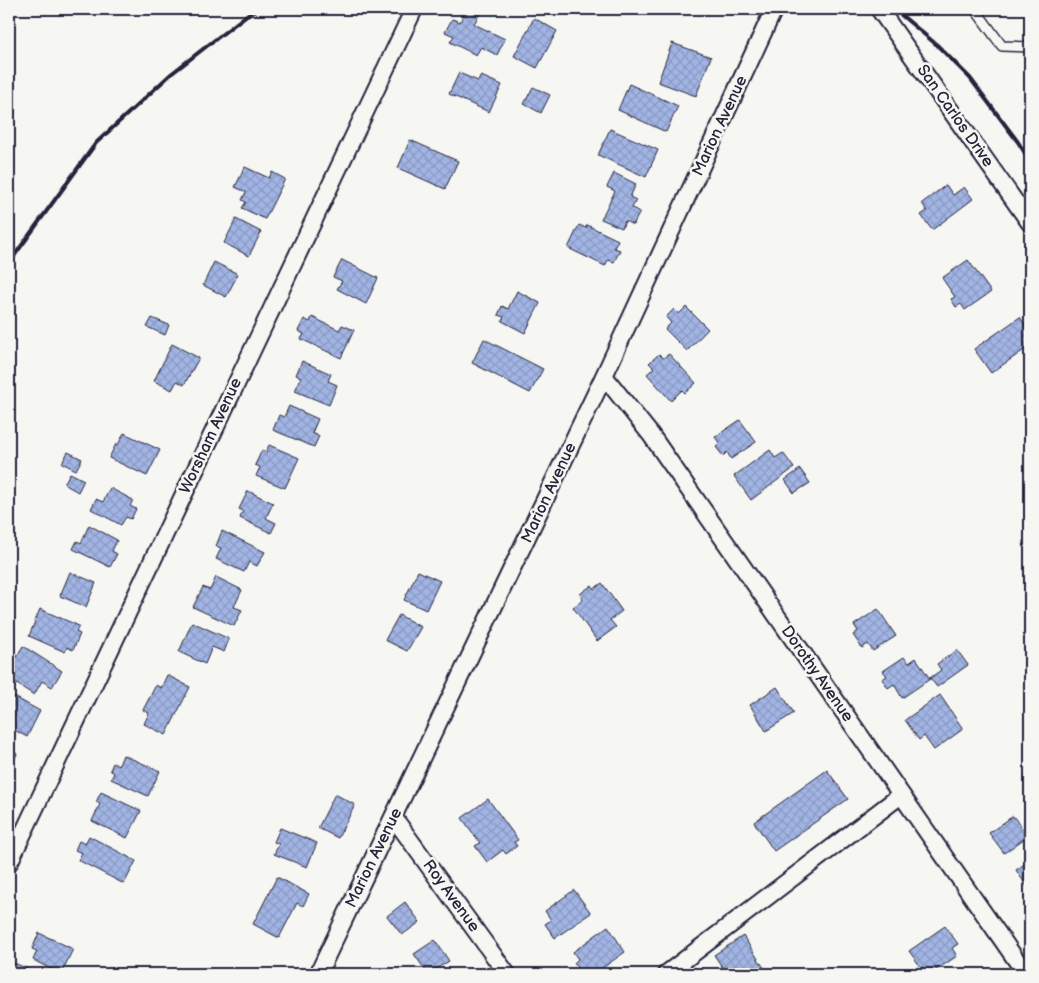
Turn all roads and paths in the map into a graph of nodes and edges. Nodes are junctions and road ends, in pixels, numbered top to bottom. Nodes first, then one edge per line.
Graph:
1 (414, 9) edge
2 (774, 9) edge
3 (879, 9) edge
4 (975, 9) edge
5 (1030, 47) edge
6 (1030, 223) edge
7 (604, 376) junction
8 (901, 795) junction
9 (394, 818) junction
10 (9, 863) edge
11 (318, 974) edge
12 (507, 974) edge
13 (666, 974) edge
14 (1026, 974) edge

1 - 10 street, Worsham Avenue
2 - 7 street, Marion Avenue
3 - 6 street, San Carlos Drive
4 - 5 lane
7 - 8 street, Dorothy Avenue
7 - 9 street, Marion Avenue
8 - 13 street
8 - 14 street, Dorothy Avenue
9 - 11 street, Marion Avenue
9 - 12 street, Roy Avenue

